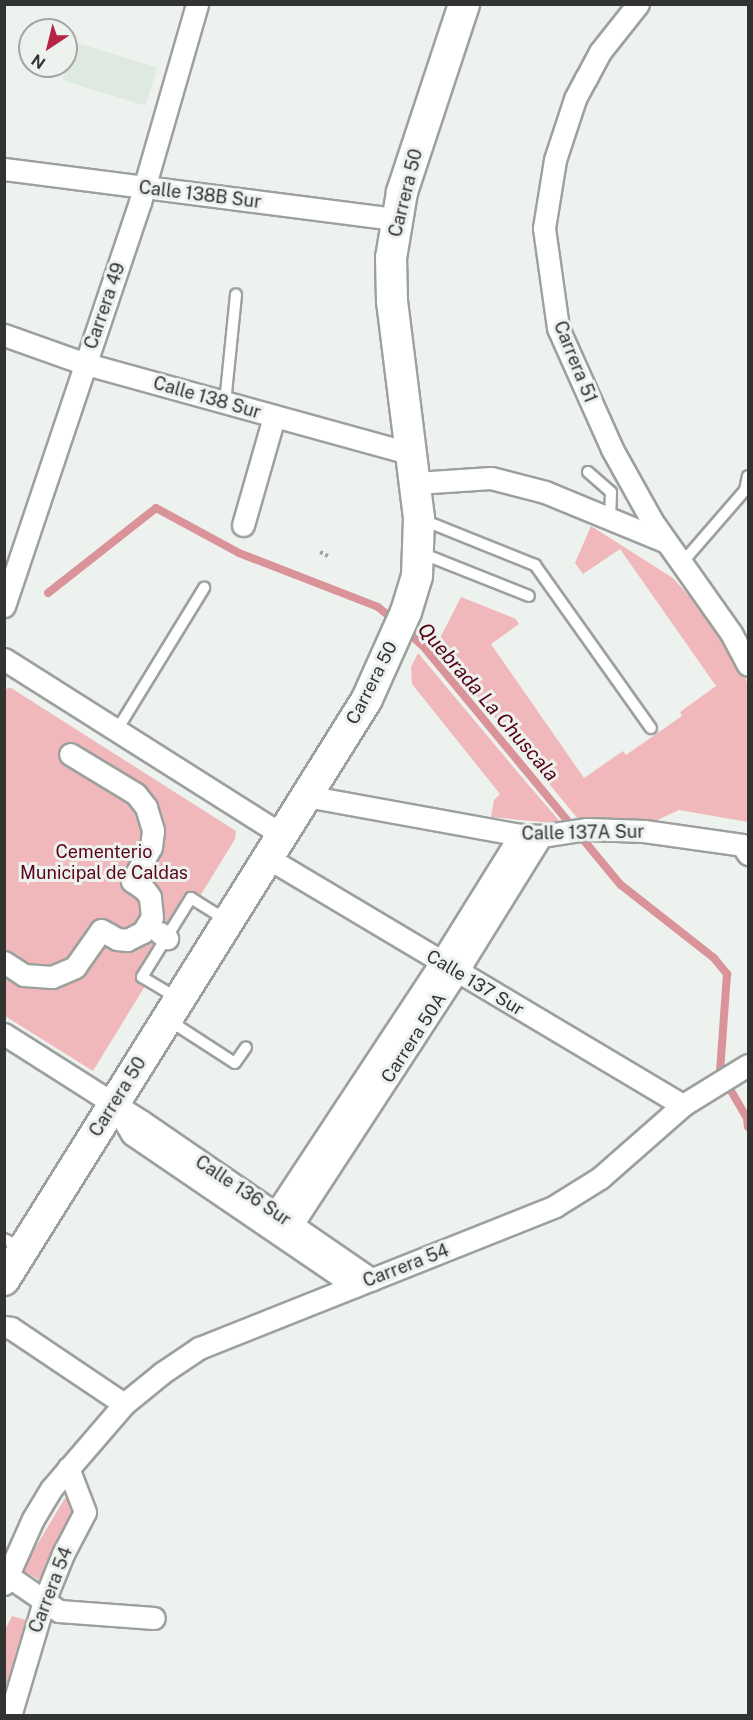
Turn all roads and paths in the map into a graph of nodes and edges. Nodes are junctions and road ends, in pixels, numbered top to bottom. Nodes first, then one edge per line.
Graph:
1 (197, 4) edge
2 (638, 4) edge
3 (458, 6) edge
4 (4, 169) edge
5 (144, 189) junction
6 (396, 219) junction
7 (236, 295) dead end
8 (4, 334) edge
9 (86, 364) junction
10 (225, 403) junction
11 (274, 417) junction
12 (412, 454) junction
13 (588, 472) dead end
14 (748, 476) edge
15 (416, 483) junction
16 (747, 489) edge
17 (419, 519) junction
18 (610, 519) junction
19 (243, 525) dead end
20 (664, 541) junction
21 (320, 552) dead end
22 (418, 552) junction
23 (328, 556) dead end
24 (681, 564) junction
25 (10, 574) edge
26 (204, 588) dead end
27 (529, 596) dead end
28 (4, 606) edge
29 (4, 659) edge
30 (748, 664) edge
31 (651, 728) dead end
32 (117, 730) junction
33 (70, 754) dead end
34 (306, 796) junction
35 (520, 835) junction
36 (541, 836) junction
37 (275, 847) junction
38 (748, 854) edge
39 (229, 921) junction
40 (157, 932) junction
41 (4, 962) edge
42 (449, 967) junction
43 (173, 1009) junction
44 (4, 1035) edge
45 (246, 1047) dead end
46 (742, 1069) edge
47 (113, 1103) junction
48 (683, 1105) junction
49 (279, 1225) junction
50 (14, 1243) edge
51 (4, 1280) edge
52 (363, 1283) junction
53 (4, 1327) edge
54 (124, 1404) junction
55 (68, 1468) junction
56 (5, 1577) edge
57 (44, 1601) junction
58 (154, 1618) dead end
59 (10, 1716) edge

1 - 5 street, Carrera 49
2 - 20 street, Carrera 51
3 - 6 main road, Carrera 50
4 - 5 street, Calle 138B Sur
5 - 6 street, Calle 138B Sur
5 - 9 street, Carrera 49
6 - 12 main road, Carrera 50
7 - 10 lane
8 - 9 street, Calle 138 Sur
9 - 10 street, Calle 138 Sur
9 - 25 street, Carrera 49
10 - 11 street, Calle 138 Sur
11 - 12 street, Calle 138 Sur
11 - 19 street
12 - 15 main road, Carrera 50
13 - 18 lane
14 - 16 lane
15 - 17 main road, Carrera 50
15 - 18 street
16 - 24 lane
17 - 22 main road, Carrera 50
17 - 31 lane
18 - 20 street
20 - 24 street, Carrera 51
21 - 23 path
22 - 27 lane
22 - 34 main road, Carrera 50
24 - 30 street, Carrera 51
25 - 28 street, Carrera 49
26 - 32 lane
29 - 32 street, Calle 137 Sur
32 - 37 street, Calle 137 Sur
33 - 40 street
34 - 35 street, Calle 137A Sur
34 - 37 main road, Carrera 50
35 - 36 street, Calle 137A Sur
35 - 42 street, Carrera 50A
36 - 38 street, Calle 137A Sur
36 - 42 street, Carrera 50A
37 - 39 main road, Carrera 50
37 - 42 street, Calle 137 Sur
39 - 40 lane
39 - 43 main road, Carrera 50
40 - 41 street
40 - 43 lane
42 - 48 street, Calle 137 Sur
42 - 49 street, Carrera 50A
43 - 45 lane
43 - 47 main road, Carrera 50
44 - 47 street, Calle 136 Sur
46 - 48 street, Carrera 54
47 - 49 street, Calle 136 Sur
47 - 50 main road, Carrera 50
48 - 52 street, Carrera 54
49 - 52 street, Calle 136 Sur
50 - 51 main road, Carrera 50
52 - 54 street, Carrera 54
53 - 54 street
54 - 55 street, Carrera 54
55 - 56 street, Carrera 54
55 - 57 street, Carrera 54
56 - 57 street
57 - 58 street
57 - 59 street, Carrera 54

